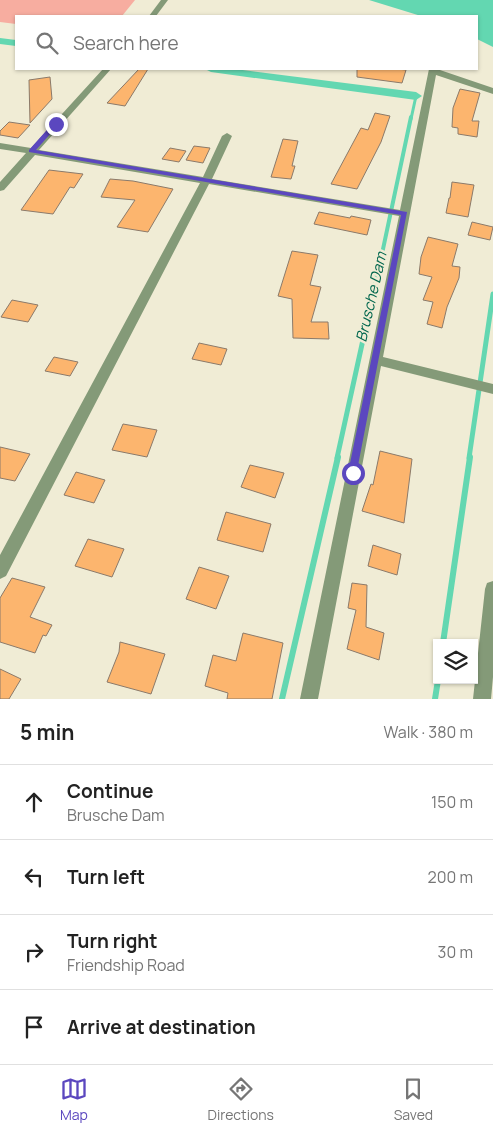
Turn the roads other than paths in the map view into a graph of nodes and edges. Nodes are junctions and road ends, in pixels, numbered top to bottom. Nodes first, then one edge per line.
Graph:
1 (165, 0) edge
2 (153, 15) edge
3 (106, 70) edge
4 (433, 70) edge
5 (493, 91) edge
6 (227, 136) dead end
7 (0, 146) edge
8 (31, 151) junction
9 (206, 180) junction
10 (0, 188) edge
11 (401, 213) junction
12 (375, 360) junction
13 (493, 389) edge
14 (0, 571) edge
15 (493, 589) edge
16 (309, 699) edge
17 (482, 699) edge

1 - 2 street
3 - 8 street
4 - 5 street
4 - 11 street
6 - 9 street
7 - 8 street
8 - 9 street
8 - 10 street
9 - 11 street
9 - 14 street
11 - 12 street
12 - 13 street
12 - 16 street
15 - 17 street

